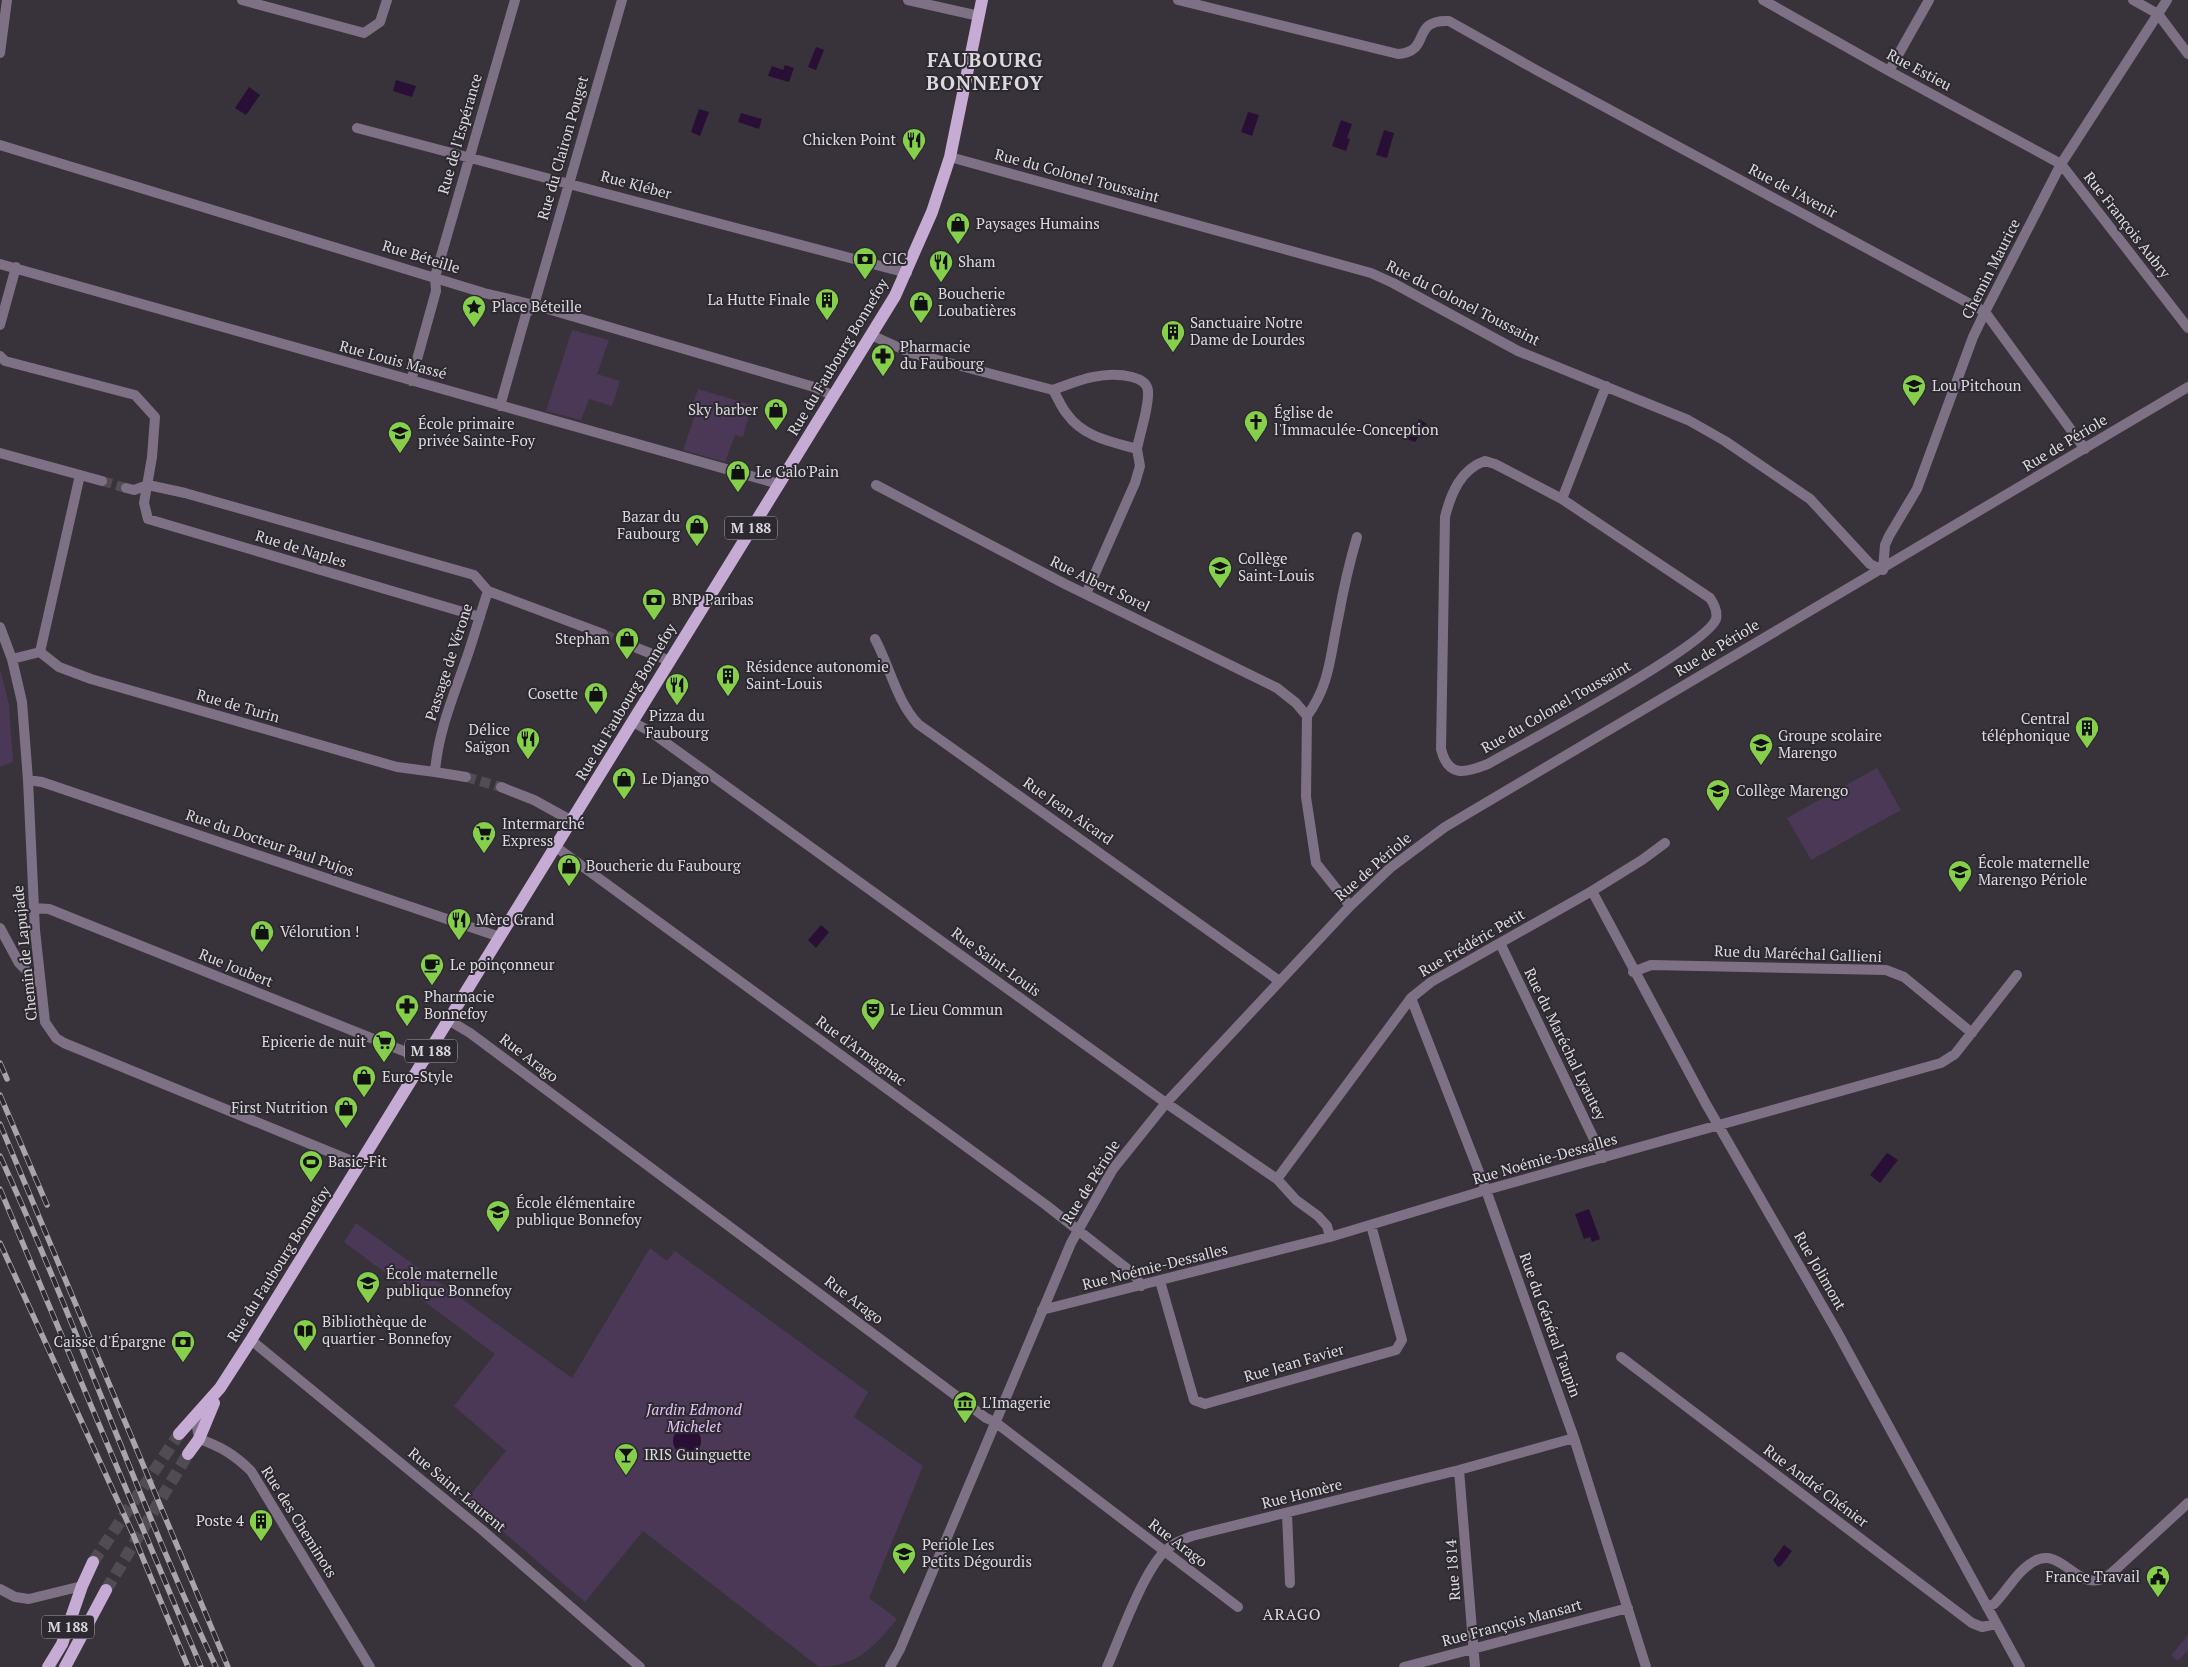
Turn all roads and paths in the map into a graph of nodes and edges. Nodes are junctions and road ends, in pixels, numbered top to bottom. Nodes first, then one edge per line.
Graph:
1 (7, 0) edge
2 (242, 0) edge
3 (387, 0) edge
4 (515, 0) edge
5 (622, 0) edge
6 (908, 0) edge
7 (982, 0) edge
8 (1178, 0) edge
9 (1763, 0) edge
10 (1928, 0) edge
11 (2133, 0) edge
12 (2167, 0) edge
13 (2158, 14) junction
14 (979, 16) junction
15 (0, 54) edge
16 (2188, 54) edge
17 (1890, 71) junction
18 (357, 128) dead end
19 (0, 145) edge
20 (950, 156) junction
21 (469, 158) junction
22 (2061, 164) junction
23 (568, 183) junction
24 (0, 264) edge
25 (16, 267) junction
26 (907, 272) junction
27 (435, 277) junction
28 (534, 305) junction
29 (1985, 312) junction
30 (0, 325) edge
31 (2188, 328) edge
32 (871, 335) junction
33 (0, 356) edge
34 (411, 381) junction
35 (1606, 386) junction
36 (2188, 388) edge
37 (1053, 390) junction
38 (834, 396) junction
39 (500, 406) junction
40 (1137, 449) junction
41 (2085, 449) junction
42 (0, 453) edge
43 (80, 475) junction
44 (102, 481) tunnel mouth
45 (779, 484) junction
46 (148, 485) junction
47 (876, 485) dead end
48 (126, 488) tunnel mouth
49 (1562, 499) junction
50 (1357, 537) dead end
51 (1883, 570) junction
52 (488, 591) junction
53 (1086, 594) junction
54 (480, 617) junction
55 (0, 627) edge
56 (603, 634) tunnel mouth
57 (875, 639) dead end
58 (637, 648) tunnel mouth
59 (40, 652) junction
60 (12, 659) junction
61 (670, 661) junction
62 (1307, 716) junction
63 (633, 722) junction
64 (435, 772) junction
65 (466, 777) tunnel mouth
66 (28, 780) junction
67 (501, 787) tunnel mouth
68 (572, 821) junction
69 (1665, 844) dead end
70 (556, 847) junction
71 (1592, 891) junction
72 (1350, 906) junction
73 (34, 908) junction
74 (0, 928) edge
75 (500, 937) junction
76 (1500, 943) junction
77 (1633, 972) junction
78 (2017, 974) dead end
79 (1278, 980) junction
80 (41, 984) junction
81 (1411, 998) junction
82 (450, 1020) junction
83 (1972, 1033) junction
84 (426, 1060) junction
85 (1166, 1103) junction
86 (1718, 1124) junction
87 (1603, 1158) junction
88 (360, 1164) junction
89 (1277, 1180) junction
90 (1486, 1190) junction
91 (1371, 1225) junction
92 (1079, 1230) junction
93 (1330, 1237) junction
94 (1160, 1281) junction
95 (1141, 1286) junction
96 (1042, 1310) junction
97 (251, 1340) junction
98 (1621, 1357) dead end
99 (220, 1388) junction
100 (202, 1411) junction
101 (995, 1422) junction
102 (179, 1434) tunnel mouth
103 (1574, 1438) junction
104 (199, 1439) junction
105 (188, 1454) tunnel mouth
106 (1460, 1470) junction
107 (2188, 1503) edge
108 (1287, 1514) junction
109 (1165, 1551) junction
110 (93, 1562) tunnel mouth
111 (1290, 1583) dead end
112 (82, 1586) junction
113 (0, 1588) edge
114 (106, 1590) tunnel mouth
115 (1238, 1607) dead end
116 (1987, 1607) junction
117 (1628, 1608) junction
118 (1996, 1624) junction
119 (1474, 1649) junction
120 (48, 1667) edge
121 (65, 1667) edge
122 (370, 1667) edge
123 (640, 1667) edge
124 (890, 1667) edge
125 (1107, 1667) edge
126 (1404, 1667) edge
127 (1475, 1667) edge
128 (1646, 1667) edge
129 (2020, 1667) edge

1 - 15 street
2 - 3 street
4 - 21 street, Rue de l'Espérance
5 - 23 street, Rue du Clairon Pouget
6 - 14 street
7 - 14 main road, Rue du Faubourg Bonnefoy / M 188
8 - 29 street, Rue de l'Avenir
9 - 17 street, Rue Estieu
10 - 17 street
11 - 13 street
12 - 13 street, Chemin Maurice
13 - 16 street
13 - 22 street, Chemin Maurice
14 - 20 main road, Rue du Faubourg Bonnefoy / M 188
17 - 22 street, Rue Estieu
18 - 21 street, Rue Kléber
19 - 27 street, Rue Béteille
20 - 26 main road, Rue du Faubourg Bonnefoy / M 188
20 - 35 street, Rue du Colonel Toussaint
21 - 23 street, Rue Kléber
21 - 27 street, Rue de l'Espérance
22 - 29 street, Chemin Maurice
22 - 31 street, Rue François Aubry
23 - 26 street, Rue Kléber
23 - 28 street, Rue du Clairon Pouget
24 - 25 street, Rue Louis Massé
25 - 30 street
25 - 34 street, Rue Louis Massé
26 - 32 main road, Rue du Faubourg Bonnefoy / M 188
27 - 28 street, Rue Béteille
27 - 34 street
28 - 38 street, Rue Béteille
28 - 39 street
29 - 41 street, Rue de l'Avenir
29 - 51 street, Chemin Maurice
32 - 37 street
32 - 38 main road, Rue du Faubourg Bonnefoy / M 188
33 - 46 street, Rue de Naples
34 - 39 street, Rue Louis Massé
35 - 49 street
35 - 51 street, Rue du Colonel Toussaint
36 - 41 street, Rue de Périole
37 - 40 street
37 - 40 street
38 - 45 main road, Rue du Faubourg Bonnefoy / M 188
39 - 45 street, Rue Louis Massé
40 - 53 street
41 - 51 street, Rue de Périole
42 - 43 street
43 - 44 street
43 - 59 street
45 - 61 main road, Rue du Faubourg Bonnefoy / M 188
46 - 48 street, Rue de Naples
46 - 52 street, Rue de Naples
46 - 54 street, Rue de Naples
47 - 53 street, Rue Albert Sorel
49 - 49 street, Rue du Colonel Toussaint
50 - 62 street
51 - 72 street, Rue de Périole
52 - 54 street, Passage de Vérone
52 - 56 street, Passage de Vérone
53 - 62 street, Rue Albert Sorel
54 - 64 street, Passage de Vérone
55 - 60 street, Chemin de Lapujade
57 - 79 street, Rue Jean Aicard
58 - 61 street
59 - 60 street
59 - 64 street, Rue de Turin
60 - 66 street, Chemin de Lapujade
61 - 63 main road, Rue du Faubourg Bonnefoy / M 188
62 - 72 street
63 - 68 main road, Rue du Faubourg Bonnefoy / M 188
63 - 85 street, Rue Saint-Louis
64 - 65 street
66 - 73 street, Chemin de Lapujade
66 - 75 street, Rue du Docteur Paul Pujos
67 - 68 street
68 - 70 main road, Rue du Faubourg Bonnefoy / M 188
69 - 71 street, Rue Frédéric Petit
70 - 75 main road, Rue du Faubourg Bonnefoy / M 188
70 - 92 street, Rue d'Armagnac
71 - 76 street, Rue Frédéric Petit
71 - 77 street, Rue Jolimont
72 - 79 street, Rue de Périole
73 - 80 street, Chemin de Lapujade
73 - 84 street, Rue Joubert
74 - 80 street
75 - 82 main road, Rue du Faubourg Bonnefoy / M 188
76 - 81 street, Rue Frédéric Petit
76 - 87 street, Rue du Maréchal Lyautey
77 - 83 street, Rue du Maréchal Gallieni
77 - 86 street, Rue Jolimont
78 - 83 street, Rue Noémie-Dessalles
79 - 85 street, Rue de Périole
80 - 88 street, Chemin de Lapujade
81 - 89 street, Rue Frédéric Petit
81 - 90 street, Rue du Général Taupin
82 - 84 main road, Rue du Faubourg Bonnefoy / M 188
82 - 101 street, Rue Arago
83 - 86 street, Rue Noémie-Dessalles
84 - 88 main road, Rue du Faubourg Bonnefoy / M 188
85 - 89 street, Rue Saint-Louis
85 - 92 street, Rue de Périole
86 - 87 street, Rue Noémie-Dessalles
86 - 116 street, Rue Jolimont
87 - 90 street, Rue Noémie-Dessalles
88 - 97 main road, Rue du Faubourg Bonnefoy / M 188
89 - 93 street, Rue Saint-Louis
90 - 91 street, Rue Noémie-Dessalles
90 - 103 street, Rue du Général Taupin
91 - 93 street, Rue Noémie-Dessalles
91 - 94 street, Rue Jean Favier
92 - 95 street, Rue d'Armagnac
92 - 96 street, Rue de Périole
93 - 94 street, Rue Noémie-Dessalles
94 - 95 street, Rue Noémie-Dessalles
95 - 96 street, Rue Noémie-Dessalles
96 - 101 street, Rue de Périole
97 - 99 main road, Rue du Faubourg Bonnefoy / M 188
97 - 123 street, Rue Saint-Laurent
98 - 118 street, Rue André Chénier
99 - 100 main road, Rue du Faubourg Bonnefoy / M 188
99 - 104 main road, Rue du Faubourg Bonnefoy / M 188
100 - 102 main road, Rue du Faubourg Bonnefoy / M 188
100 - 104 street
101 - 109 street, Rue Arago
101 - 124 street, Rue de Périole
103 - 106 street, Rue Homère
103 - 117 street, Rue du Général Taupin
104 - 105 main road, Rue du Faubourg Bonnefoy / M 188
104 - 122 street, Rue des Cheminots
106 - 108 street, Rue Homère
106 - 119 street, Rue 1814
107 - 116 street
108 - 109 street, Rue Homère
108 - 111 street
109 - 115 street, Rue Arago
109 - 125 street, Rue Homère
110 - 112 main road, M 188
112 - 113 street
112 - 120 main road, M 188
114 - 121 main road, M 188
116 - 118 street, Rue Jolimont
117 - 119 street, Rue François Mansart
117 - 128 street, Rue du Général Taupin
118 - 129 street, Rue Jolimont
119 - 126 street, Rue François Mansart
119 - 127 street, Rue 1814

